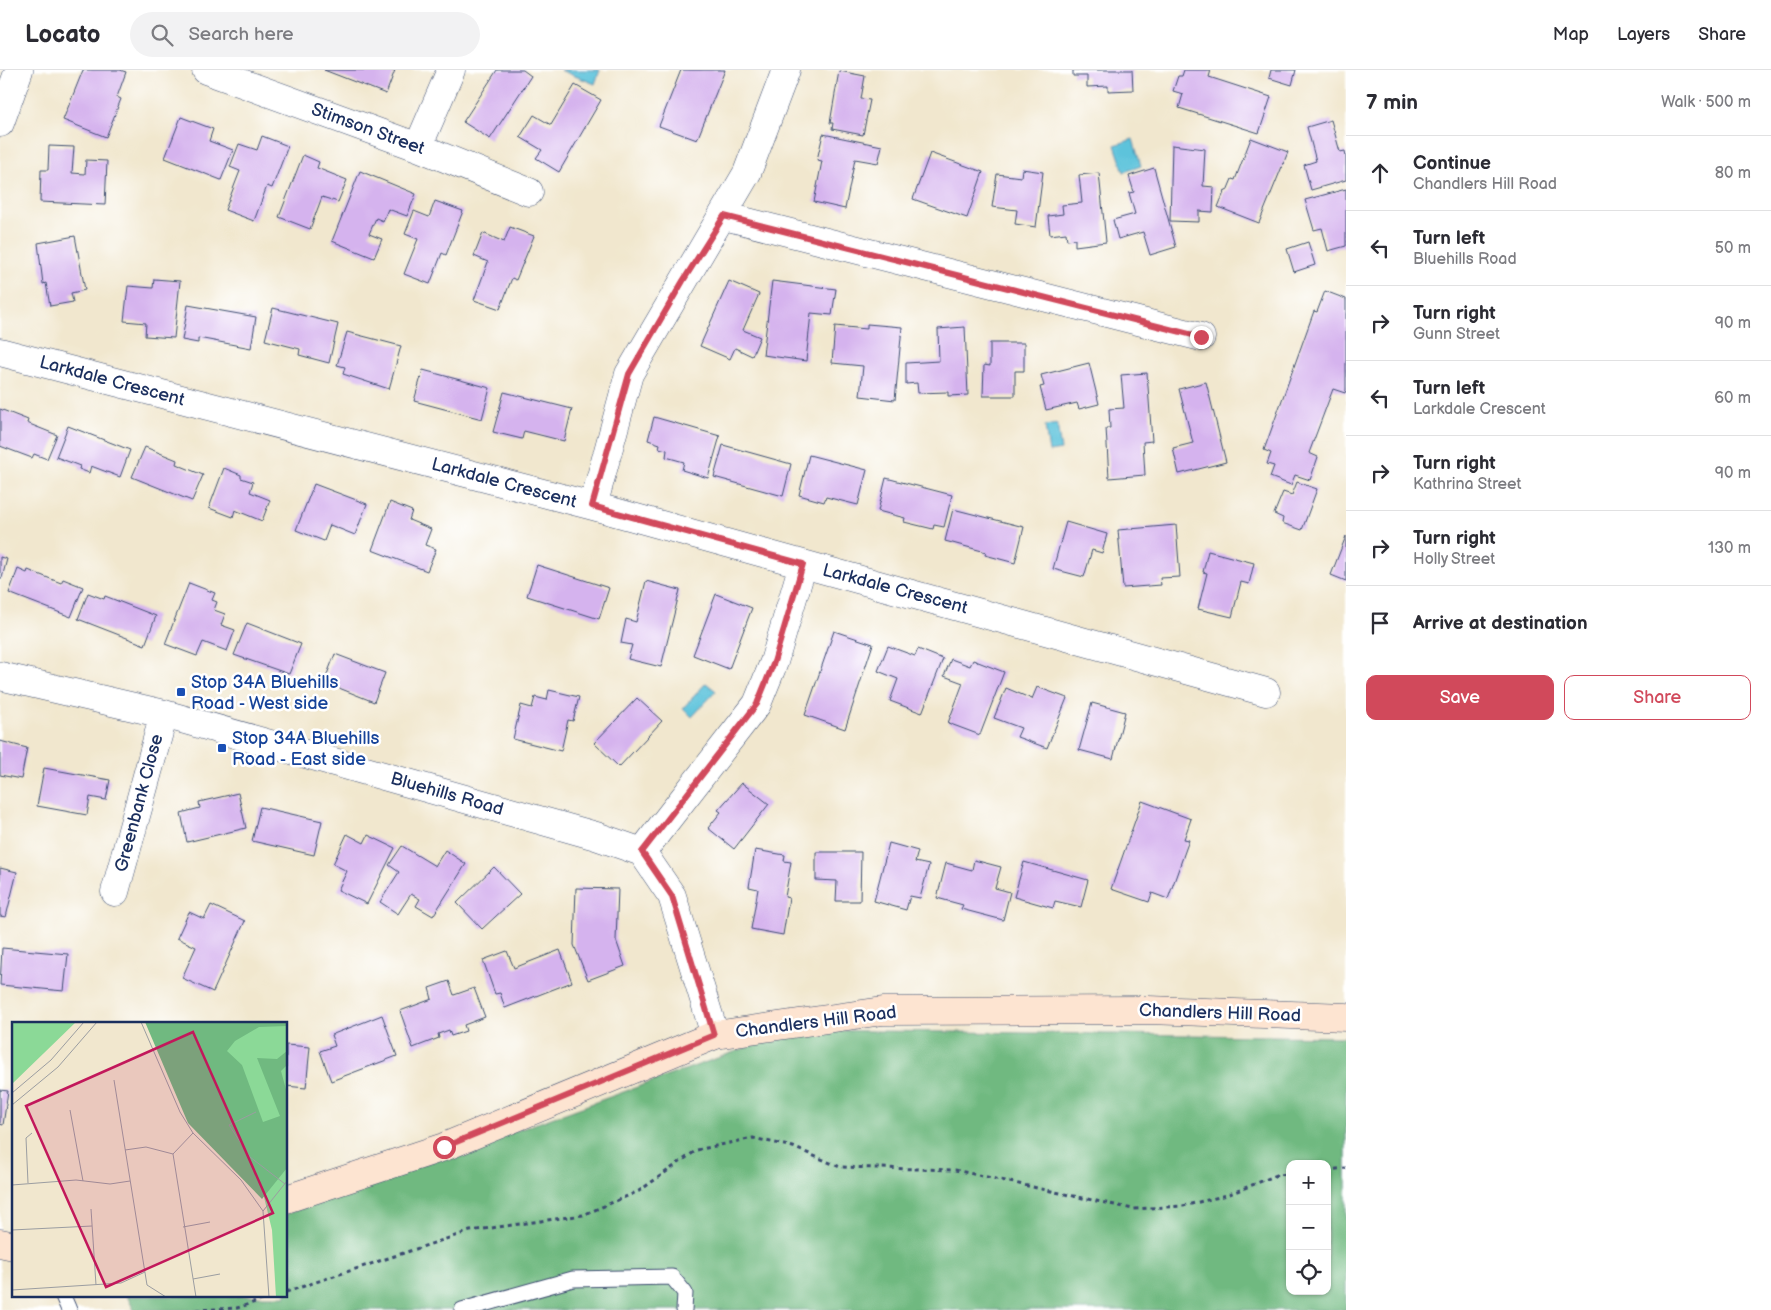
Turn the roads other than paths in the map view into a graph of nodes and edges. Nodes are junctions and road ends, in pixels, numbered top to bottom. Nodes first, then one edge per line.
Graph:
1 (19, 70) edge
2 (206, 70) edge
3 (451, 70) edge
4 (786, 70) edge
5 (0, 123) edge
6 (418, 147) junction
7 (529, 192) dead end
8 (724, 216) junction
9 (1201, 337) dead end
10 (0, 352) edge
11 (592, 506) junction
12 (803, 564) junction
13 (0, 676) edge
14 (1266, 692) dead end
15 (164, 714) junction
16 (642, 852) junction
17 (115, 892) dead end
18 (1346, 1017) edge
19 (714, 1035) junction
20 (288, 1198) edge
21 (64, 1298) edge
22 (69, 1310) edge
23 (462, 1310) edge
24 (684, 1310) edge

1 - 5 street
2 - 6 street, Stimson Street
3 - 6 street
4 - 8 street
6 - 7 street, Stimson Street
8 - 9 street
8 - 11 street
10 - 11 street, Larkdale Crescent
11 - 12 street, Larkdale Crescent
12 - 14 street, Larkdale Crescent
12 - 16 street
13 - 15 street, Bluehills Road
15 - 16 street, Bluehills Road
15 - 17 street, Greenbank Close
16 - 19 street
18 - 19 main road, Chandlers Hill Road
19 - 20 main road, Chandlers Hill Road
21 - 22 lane
23 - 24 lane

